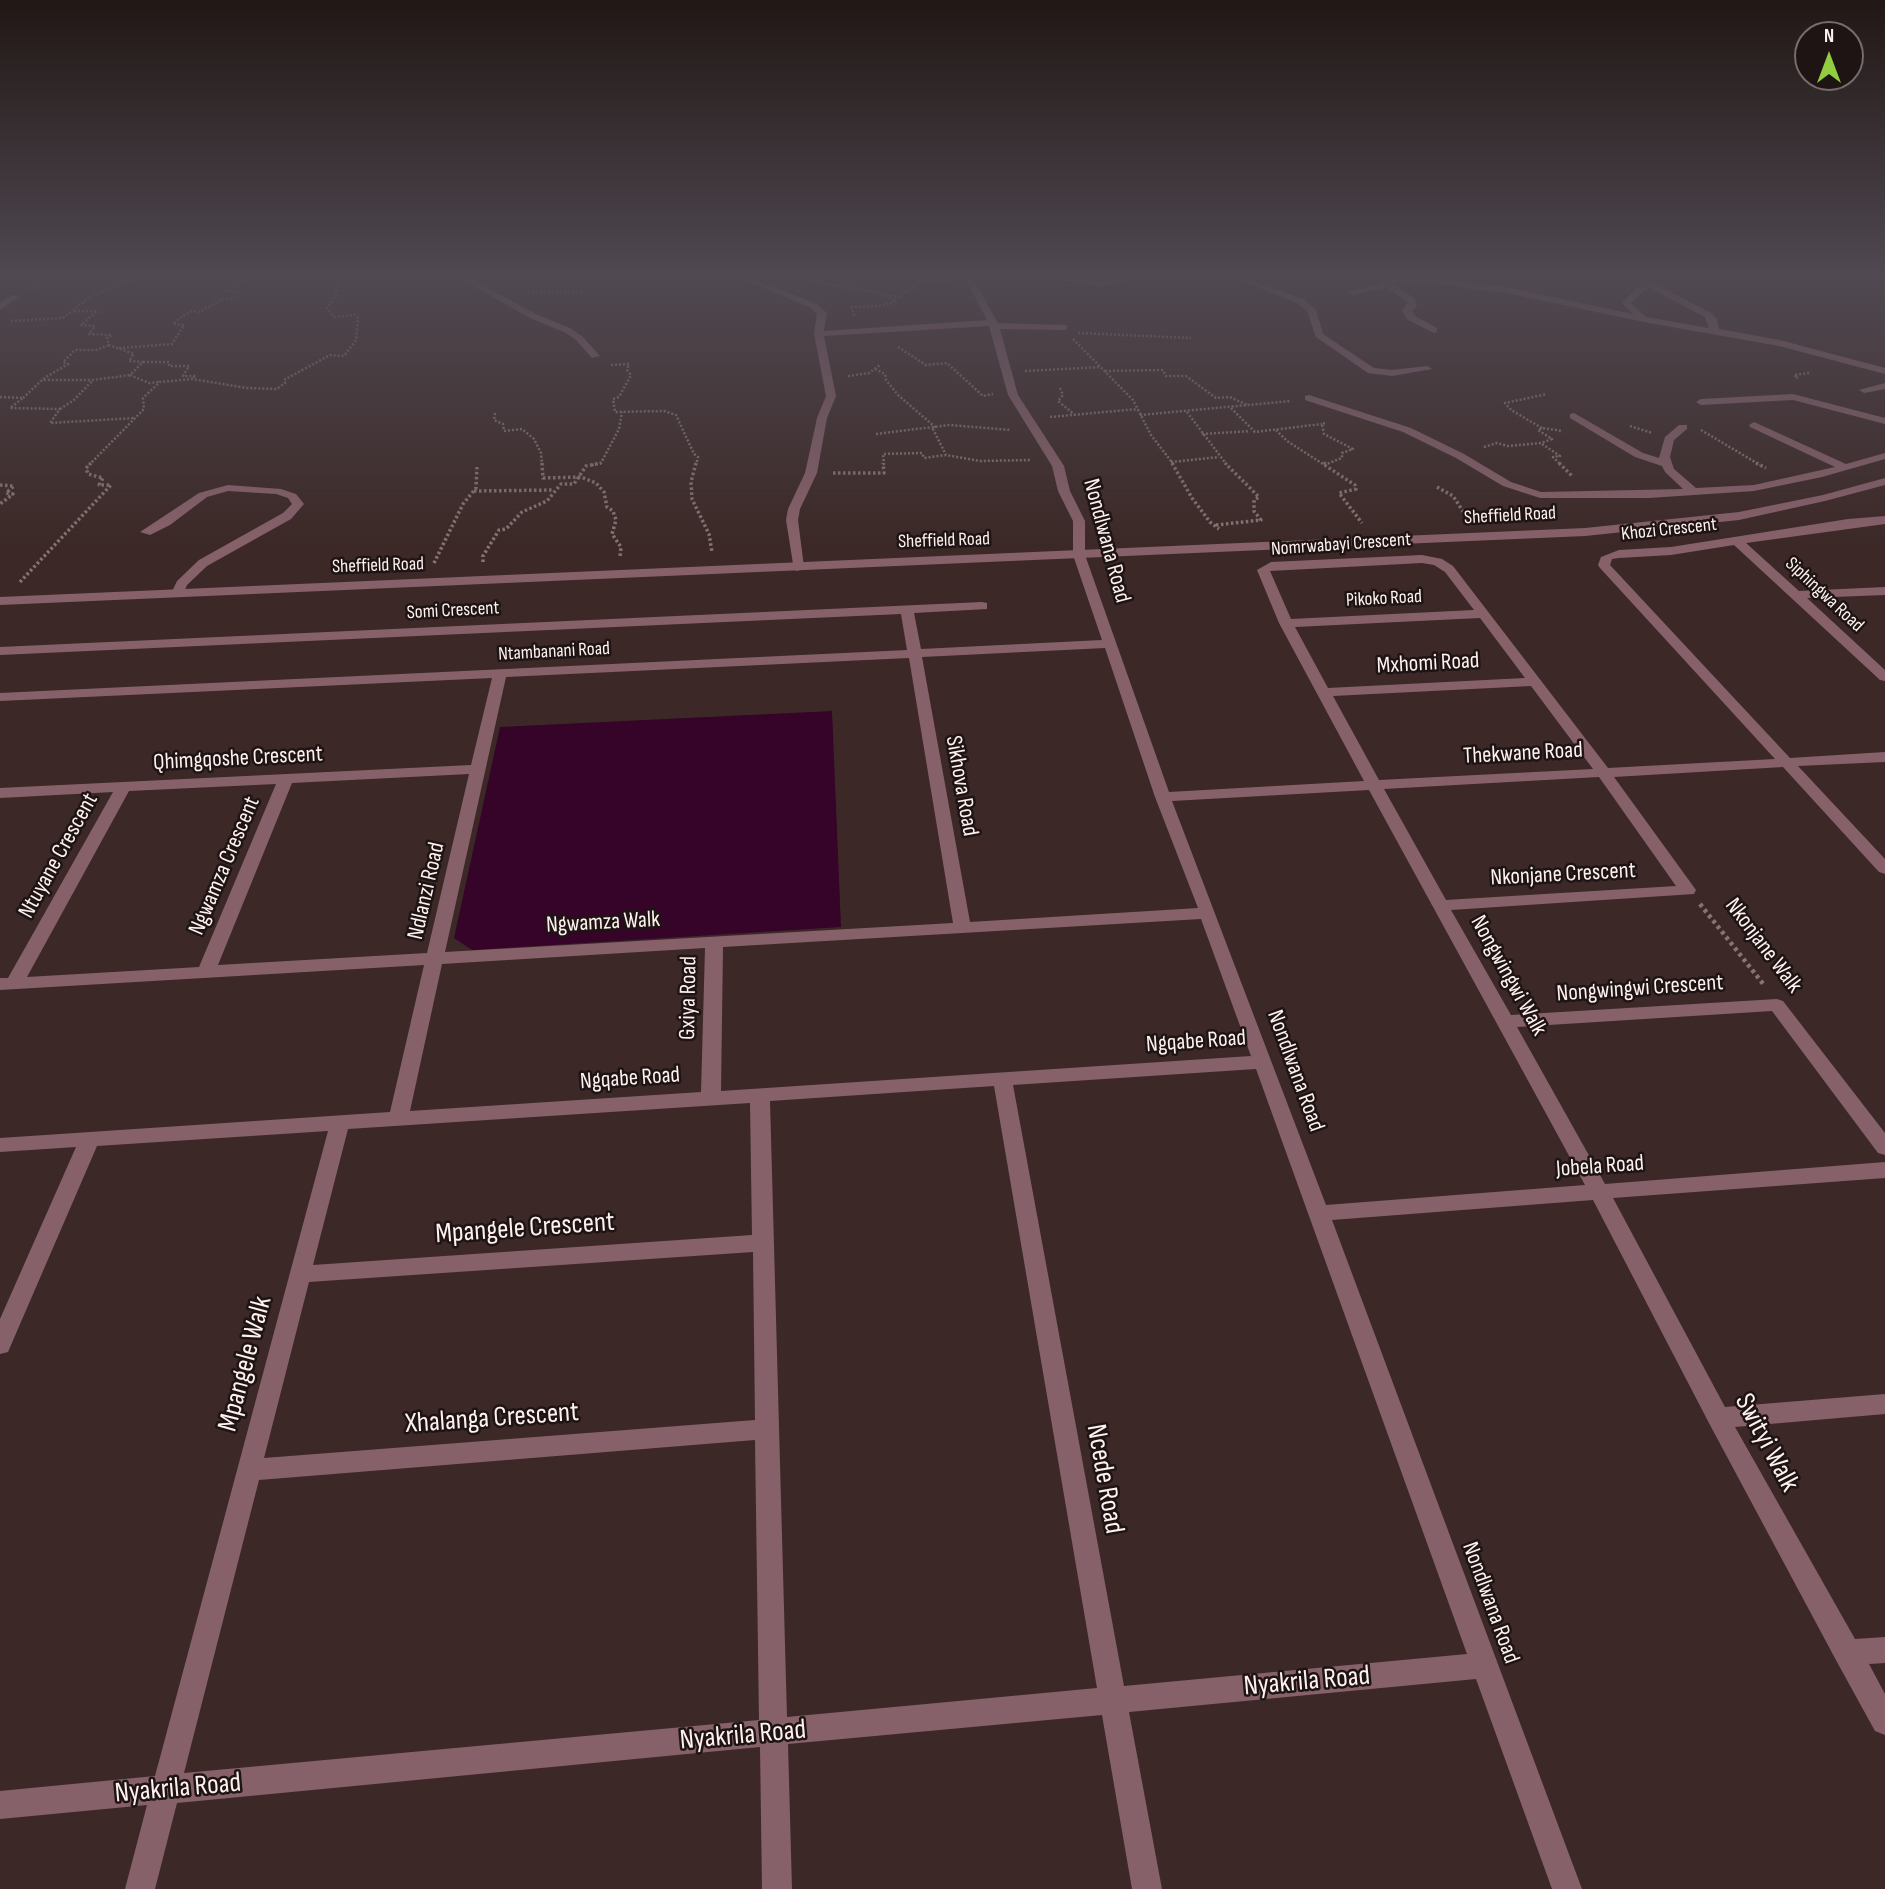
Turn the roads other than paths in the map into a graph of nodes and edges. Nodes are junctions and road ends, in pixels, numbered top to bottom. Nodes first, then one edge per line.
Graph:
1 (827, 368) edge
2 (1006, 368) edge
3 (1367, 368) edge
4 (1427, 369) dead end
5 (1885, 386) edge
6 (1864, 390) dead end
7 (1309, 398) road end
8 (1701, 402) dead end
9 (1574, 416) dead end
10 (1885, 421) edge
11 (1754, 425) dead end
12 (1683, 427) road end
13 (1885, 456) edge
14 (1665, 463) junction
15 (1846, 468) junction
16 (1885, 481) edge
17 (1694, 493) junction
18 (1885, 520) edge
19 (146, 532) dead end
20 (1738, 542) junction
21 (1079, 555) junction
22 (798, 567) junction
23 (1885, 591) edge
24 (177, 594) junction
25 (1796, 596) junction
26 (0, 601) edge
27 (982, 606) dead end
28 (907, 609) junction
29 (1483, 614) junction
30 (1286, 622) junction
31 (1109, 644) junction
32 (0, 650) edge
33 (916, 654) junction
34 (1867, 660) junction
35 (1885, 660) edge
36 (500, 673) junction
37 (1885, 677) edge
38 (1535, 682) junction
39 (1324, 692) junction
40 (0, 697) edge
41 (1885, 757) edge
42 (1787, 762) junction
43 (478, 769) junction
44 (1604, 773) junction
45 (286, 778) junction
46 (1374, 785) junction
47 (123, 788) junction
48 (0, 793) edge
49 (1163, 797) junction
50 (1885, 869) edge
51 (1441, 905) junction
52 (1208, 913) junction
53 (962, 926) junction
54 (714, 941) junction
55 (435, 958) junction
56 (206, 972) junction
57 (7, 984) edge
58 (1777, 1005) joint
59 (1505, 1022) junction
60 (1263, 1062) junction
61 (1002, 1079) junction
62 (760, 1095) junction
63 (711, 1098) junction
64 (398, 1119) junction
65 (340, 1122) junction
66 (90, 1139) junction
67 (0, 1145) edge
68 (1885, 1148) edge
69 (1885, 1170) edge
70 (1599, 1192) junction
71 (1319, 1213) junction
72 (763, 1243) junction
73 (300, 1274) junction
74 (0, 1345) edge
75 (1885, 1404) edge
76 (1718, 1418) junction
77 (767, 1429) junction
78 (249, 1470) junction
79 (1885, 1650) edge
80 (1847, 1653) junction
81 (1485, 1665) junction
82 (1113, 1700) junction
83 (1885, 1721) edge
84 (774, 1733) junction
85 (166, 1790) junction
86 (0, 1805) edge
87 (140, 1889) edge
88 (777, 1889) edge
89 (1147, 1889) edge
90 (1567, 1889) edge

1 - 22 street
2 - 21 street, Nondlwana Road
3 - 4 street
5 - 6 street
7 - 17 street
8 - 10 street
9 - 14 street
11 - 15 street
12 - 14 street
13 - 15 street
14 - 17 street
15 - 17 street
16 - 21 street, Sheffield Road
18 - 20 street, Khozi Crescent
19 - 24 street
20 - 25 street, Siphingwa Road
20 - 42 street, Khozi Crescent
21 - 22 street, Sheffield Road
21 - 31 street, Nondlwana Road
22 - 24 street, Sheffield Road
23 - 25 street
24 - 26 street, Sheffield Road
25 - 34 street, Siphingwa Road
27 - 28 street, Somi Crescent
28 - 32 street, Somi Crescent
28 - 33 street
29 - 30 street, Pikoko Road
29 - 30 street, Nomrwabayi Crescent
29 - 38 street, Nomrwabayi Crescent
30 - 39 street, Nomrwabayi Crescent
31 - 33 street, Ntambanani Road
31 - 49 street, Nondlwana Road
33 - 36 street, Ntambanani Road
33 - 53 street, Sikhova Road
34 - 35 street
34 - 37 street, Siphingwa Road
36 - 40 street, Ntambanani Road
36 - 43 street, Ndlanzi Road
38 - 39 street, Mxhomi Road
38 - 44 street, Nomrwabayi Crescent
39 - 46 street, Nomrwabayi Crescent
41 - 42 street, Thekwane Road
42 - 44 street, Thekwane Road
42 - 50 street
43 - 45 street, Qhimgqoshe Crescent
43 - 55 street, Ndlanzi Road
44 - 46 street, Thekwane Road
44 - 51 street, Nkonjane Crescent
45 - 47 street, Qhimgqoshe Crescent
45 - 56 street, Ngwamza Crescent
46 - 49 street, Thekwane Road
46 - 51 street, Nongwingwi Walk
47 - 48 street, Qhimgqoshe Crescent
47 - 57 street, Ntuyane Crescent
49 - 52 street, Nondlwana Road
51 - 59 street, Nongwingwi Walk
52 - 53 street, Ngwamza Walk
52 - 60 street, Nondlwana Road
53 - 54 street, Ngwamza Walk
54 - 55 street, Ngwamza Walk
54 - 63 street, Gxiya Road
55 - 56 street, Ngwamza Walk
55 - 64 street, Ndlanzi Road
56 - 57 street, Ngwamza Walk
58 - 59 street, Nongwingwi Crescent
58 - 68 street, Nkonjane Walk
59 - 70 street, Nongwingwi Walk
60 - 61 street, Ngqabe Road
60 - 71 street, Nondlwana Road
61 - 62 street, Ngqabe Road
61 - 82 street, Ncede Road
62 - 63 street, Ngqabe Road
62 - 72 street
63 - 64 street, Ngqabe Road
64 - 65 street, Ngqabe Road
65 - 66 street, Ngqabe Road
65 - 73 street
66 - 67 street, Ngqabe Road
66 - 74 street
69 - 70 street, Jobela Road
70 - 71 street, Jobela Road
70 - 76 street, Swityi Walk
71 - 81 street, Nondlwana Road
72 - 73 street, Mpangele Crescent
72 - 77 street
73 - 78 street, Mpangele Walk
75 - 76 street
76 - 80 street, Swityi Walk
77 - 78 street, Xhalanga Crescent
77 - 84 street
78 - 85 street
79 - 80 street
80 - 83 street, Swityi Walk
81 - 82 street, Nyakrila Road
81 - 90 street, Nondlwana Road
82 - 84 street, Nyakrila Road
82 - 89 street, Ncede Road
84 - 85 street, Nyakrila Road
84 - 88 street
85 - 86 street, Nyakrila Road
85 - 87 street

